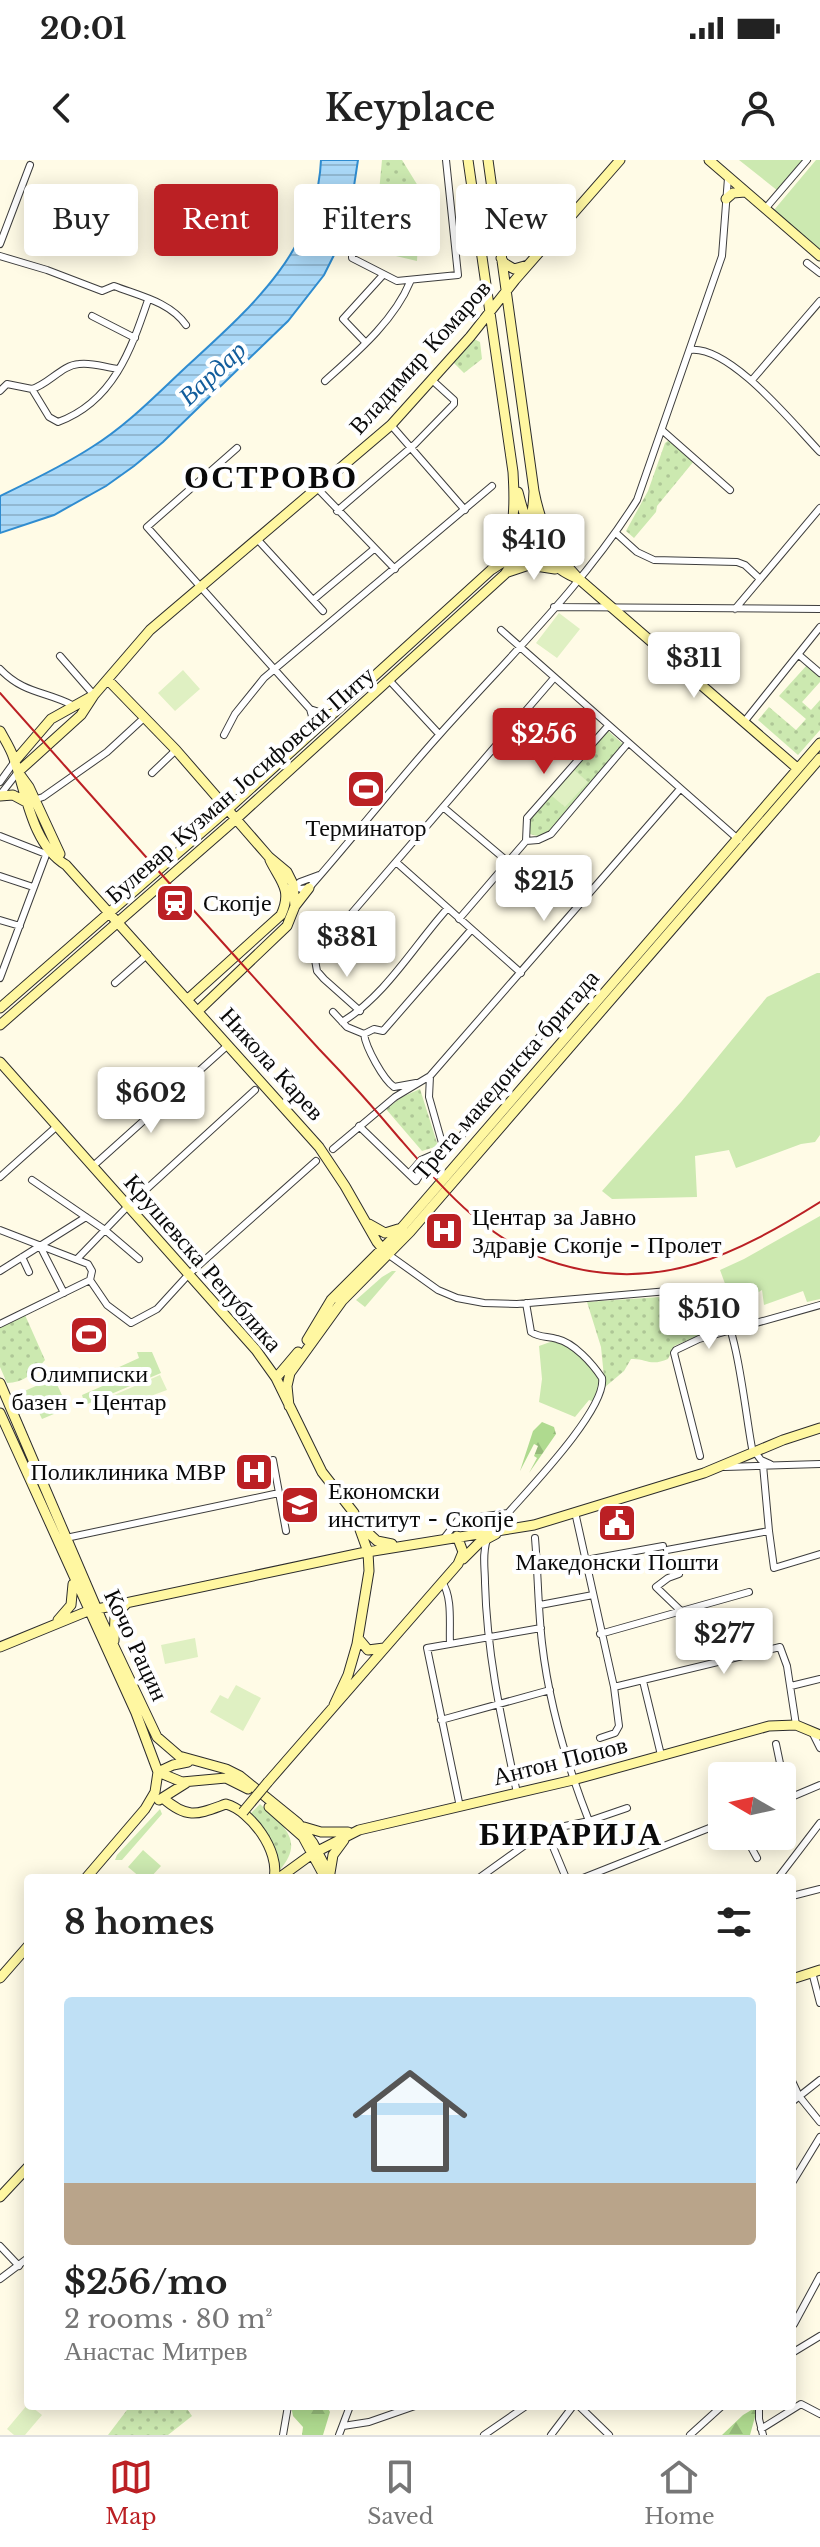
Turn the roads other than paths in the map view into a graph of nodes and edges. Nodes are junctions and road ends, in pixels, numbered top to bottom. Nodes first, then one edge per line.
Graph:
1 (446, 160) edge
2 (468, 160) edge
3 (488, 160) edge
4 (620, 160) edge
5 (709, 160) edge
6 (807, 160) edge
7 (30, 165) dead end
8 (728, 178) junction
9 (745, 192) junction
10 (726, 199) junction
11 (765, 209) junction
12 (0, 244) edge
13 (0, 256) edge
14 (352, 256) edge
15 (820, 256) edge
16 (500, 257) junction
17 (531, 263) junction
18 (807, 263) dead end
19 (820, 273) edge
20 (383, 275) junction
21 (410, 282) junction
22 (505, 293) junction
23 (148, 300) junction
24 (820, 301) edge
25 (489, 314) junction
26 (92, 316) dead end
27 (186, 325) dead end
28 (470, 337) junction
29 (135, 338) junction
30 (365, 342) junction
31 (494, 348) junction
32 (690, 350) junction
33 (119, 369) junction
34 (432, 380) junction
35 (752, 380) junction
36 (325, 381) dead end
37 (32, 389) junction
38 (0, 391) edge
39 (391, 425) junction
40 (663, 431) junction
41 (411, 447) junction
42 (237, 448) dead end
43 (820, 452) edge
44 (513, 472) junction
45 (492, 486) dead end
46 (318, 489) junction
47 (730, 490) dead end
48 (534, 491) junction
49 (820, 508) edge
50 (465, 510) junction
51 (337, 511) junction
52 (529, 533) junction
53 (616, 533) junction
54 (258, 540) junction
55 (374, 549) junction
56 (519, 554) junction
57 (542, 554) junction
58 (563, 567) junction
59 (395, 569) junction
60 (491, 570) junction
61 (505, 574) junction
62 (579, 579) junction
63 (760, 579) junction
64 (201, 587) junction
65 (313, 600) junction
66 (554, 607) junction
67 (611, 607) junction
68 (735, 609) junction
69 (820, 609) edge
70 (323, 611) dead end
71 (820, 627) edge
72 (501, 630) dead end
73 (518, 647) junction
74 (799, 655) junction
75 (60, 656) dead end
76 (0, 669) edge
77 (274, 670) junction
78 (820, 673) edge
79 (554, 678) junction
80 (108, 680) junction
81 (390, 681) junction
82 (94, 695) junction
83 (72, 705) junction
84 (310, 709) junction
85 (334, 713) junction
86 (145, 717) junction
87 (744, 722) junction
88 (608, 726) junction
89 (0, 731) edge
90 (311, 734) junction
91 (439, 734) junction
92 (224, 735) dead end
93 (628, 743) junction
94 (820, 743) edge
95 (176, 750) junction
96 (820, 758) edge
97 (15, 761) junction
98 (797, 768) junction
99 (18, 772) junction
100 (152, 773) dead end
101 (0, 782) edge
102 (680, 789) junction
103 (0, 796) edge
104 (31, 802) junction
105 (443, 807) junction
106 (227, 810) junction
107 (236, 819) junction
108 (0, 836) edge
109 (526, 841) junction
110 (741, 841) junction
111 (47, 850) junction
112 (507, 861) junction
113 (396, 862) junction
114 (66, 865) junction
115 (0, 876) edge
116 (286, 877) junction
117 (307, 884) junction
118 (33, 887) junction
119 (294, 887) junction
120 (290, 903) junction
121 (447, 909) junction
122 (108, 912) junction
123 (459, 919) junction
124 (0, 920) edge
125 (117, 921) junction
126 (20, 926) junction
127 (471, 930) junction
128 (148, 954) junction
129 (4, 960) edge
130 (521, 973) junction
131 (0, 978) edge
132 (115, 983) dead end
133 (190, 998) junction
134 (0, 1008) edge
135 (200, 1009) junction
136 (360, 1011) junction
137 (333, 1012) dead end
138 (342, 1022) junction
139 (0, 1025) edge
140 (546, 1029) dead end
141 (364, 1034) junction
142 (228, 1045) junction
143 (0, 1062) edge
144 (430, 1076) junction
145 (420, 1083) junction
146 (255, 1090) dead end
147 (359, 1126) junction
148 (56, 1127) junction
149 (463, 1134) junction
150 (475, 1141) junction
151 (333, 1149) dead end
152 (444, 1150) junction
153 (316, 1161) dead end
154 (92, 1167) junction
155 (409, 1174) junction
156 (0, 1177) edge
157 (32, 1180) dead end
158 (128, 1206) junction
159 (86, 1217) junction
160 (365, 1220) junction
161 (401, 1228) junction
162 (0, 1230) edge
163 (105, 1230) junction
164 (40, 1246) junction
165 (386, 1252) junction
166 (22, 1257) junction
167 (77, 1259) junction
168 (139, 1259) dead end
169 (0, 1271) edge
170 (29, 1272) dead end
171 (189, 1274) junction
172 (90, 1280) junction
173 (64, 1293) junction
174 (526, 1303) junction
175 (820, 1305) edge
176 (0, 1324) edge
177 (730, 1330) junction
178 (291, 1365) junction
179 (269, 1367) junction
180 (276, 1378) junction
181 (0, 1383) edge
182 (289, 1406) junction
183 (0, 1413) edge
184 (820, 1428) edge
185 (5, 1432) edge
186 (771, 1451) junction
187 (755, 1453) junction
188 (700, 1456) dead end
189 (273, 1460) dead end
190 (780, 1464) junction
191 (767, 1465) junction
192 (820, 1465) edge
193 (722, 1468) junction
194 (279, 1493) junction
195 (575, 1512) junction
196 (357, 1520) junction
197 (505, 1530) junction
198 (286, 1531) dead end
199 (769, 1531) junction
200 (457, 1536) junction
201 (445, 1537) junction
202 (66, 1538) junction
203 (488, 1538) junction
204 (535, 1538) dead end
205 (408, 1544) junction
206 (368, 1552) junction
207 (820, 1554) edge
208 (466, 1555) junction
209 (335, 1558) junction
210 (484, 1560) junction
211 (586, 1560) junction
212 (458, 1564) junction
213 (71, 1573) junction
214 (679, 1574) dead end
215 (442, 1582) junction
216 (749, 1592) dead end
217 (593, 1595) junction
218 (129, 1603) junction
219 (540, 1605) junction
220 (92, 1610) junction
221 (682, 1612) junction
222 (52, 1624) junction
223 (541, 1628) junction
224 (600, 1634) junction
225 (487, 1637) junction
226 (358, 1638) junction
227 (450, 1644) junction
228 (387, 1646) junction
229 (0, 1647) edge
230 (115, 1648) junction
231 (820, 1679) edge
232 (643, 1681) junction
233 (791, 1686) junction
234 (614, 1687) junction
235 (550, 1690) junction
236 (334, 1705) junction
237 (498, 1705) junction
238 (441, 1720) junction
239 (796, 1725) junction
240 (816, 1734) edge
241 (600, 1738) dead end
242 (776, 1744) dead end
243 (820, 1748) edge
244 (661, 1755) junction
245 (195, 1762) junction
246 (780, 1762) edge
247 (158, 1772) junction
248 (573, 1780) junction
249 (186, 1783) junction
250 (820, 1785) edge
251 (517, 1793) junction
252 (796, 1795) edge
253 (163, 1798) junction
254 (460, 1807) junction
255 (627, 1808) dead end
256 (145, 1809) junction
257 (243, 1812) junction
258 (589, 1821) junction
259 (298, 1823) junction
260 (820, 1823) edge
261 (708, 1829) edge
262 (546, 1830) junction
263 (353, 1833) junction
264 (753, 1850) edge
265 (315, 1852) junction
266 (757, 1858) dead end
267 (291, 1869) junction
268 (89, 1874) edge
269 (276, 1874) edge
270 (283, 1874) edge
271 (321, 1874) edge
272 (326, 1874) edge
273 (328, 1874) edge
274 (485, 1874) edge
275 (564, 1874) edge
276 (593, 1874) edge
277 (781, 1874) edge
278 (819, 1890) edge
279 (796, 1895) edge
280 (24, 1951) edge
281 (816, 1971) edge
282 (0, 1978) edge
283 (796, 1978) edge
284 (820, 2003) edge
285 (820, 2080) edge
286 (796, 2090) edge
287 (799, 2096) junction
288 (796, 2099) edge
289 (820, 2122) edge
290 (820, 2137) edge
291 (24, 2171) edge
292 (796, 2176) edge
293 (0, 2197) edge
294 (0, 2246) edge
295 (24, 2262) edge
296 (19, 2266) junction
297 (820, 2276) edge
298 (0, 2279) edge
299 (796, 2320) edge
300 (820, 2336) edge
301 (796, 2351) edge
302 (796, 2408) edge
303 (287, 2410) edge
304 (349, 2410) edge
305 (404, 2410) edge
306 (520, 2410) edge
307 (573, 2410) edge
308 (581, 2410) edge
309 (718, 2410) edge
310 (759, 2410) edge
311 (793, 2410) edge
312 (820, 2414) edge
313 (343, 2426) junction
314 (762, 2432) edge
315 (283, 2435) edge
316 (339, 2435) edge
317 (484, 2435) edge
318 (551, 2435) edge
319 (609, 2435) edge
320 (690, 2435) edge

1 - 21 street
2 - 25 street
3 - 16 street
4 - 17 street, Владимир Комаров
5 - 8 street
6 - 11 street
7 - 12 street
8 - 9 street
8 - 10 street
9 - 10 street
9 - 11 street
10 - 32 street
11 - 15 street
13 - 23 street
14 - 20 street
16 - 17 street
16 - 22 street
17 - 22 street, Владимир Комаров
18 - 19 street
20 - 21 street
20 - 30 street
21 - 30 street
22 - 25 street, Владимир Комаров
22 - 48 street
23 - 27 street
23 - 29 street
24 - 35 street
25 - 28 street, Владимир Комаров
25 - 31 street
26 - 29 street
28 - 31 street
28 - 34 street, Владимир Комаров
29 - 33 street
30 - 36 street
31 - 44 street
32 - 35 street
32 - 40 street
33 - 37 street
33 - 37 street
34 - 39 street, Владимир Комаров
34 - 41 street
35 - 43 street
37 - 38 street
39 - 41 street
39 - 46 street, Владимир Комаров
40 - 47 street
40 - 53 street
41 - 50 street
41 - 51 street
42 - 64 street
44 - 52 street
44 - 60 street, Булевар Кузман Јосифовски Питу
45 - 50 street
46 - 51 street
46 - 54 street, Владимир Комаров
48 - 52 street, Булевар Кузман Јосифовски Питу
48 - 58 street
49 - 63 street
50 - 59 street
51 - 55 street
52 - 56 street, Булевар Кузман Јосифовски Питу
52 - 57 street
53 - 62 street
53 - 63 street
54 - 64 street, Владимир Комаров
54 - 65 street
55 - 59 street
55 - 65 street
56 - 57 street
56 - 60 street, Булевар Кузман Јосифовски Питу
56 - 61 street, Булевар Кузман Јосифовски Питу
57 - 58 street
58 - 61 street
58 - 62 street
59 - 77 street
60 - 85 street, Булевар Кузман Јосифовски Питу
61 - 81 street, Булевар Кузман Јосифовски Питу
62 - 66 street
62 - 67 street
63 - 68 street
64 - 77 street
64 - 80 street, Владимир Комаров
65 - 70 street
66 - 67 street
66 - 73 street
67 - 68 street
67 - 87 street
68 - 69 street
71 - 74 street
72 - 73 street
73 - 79 street
73 - 91 street
74 - 78 street
74 - 87 street
75 - 82 street
76 - 83 street
77 - 84 street
77 - 92 street
79 - 88 street
79 - 105 street
80 - 82 street, Владимир Комаров
80 - 86 street
81 - 91 street
81 - 107 street, Булевар Кузман Јосифовски Питу
82 - 83 street, Владимир Комаров
82 - 99 street, Владимир Комаров
83 - 97 street, Владимир Комаров
84 - 85 street
84 - 90 street
85 - 90 street, Булевар Кузман Јосифовски Питу
86 - 95 street
86 - 104 street
87 - 98 street
88 - 93 street
88 - 109 street
89 - 97 street
90 - 106 street, Булевар Кузман Јосифовски Питу
91 - 117 street
93 - 102 street
93 - 109 street
94 - 98 street, Трета македонска бригада
95 - 100 street
95 - 106 street
96 - 110 street, Трета македонска бригада
97 - 99 street
97 - 101 street
98 - 110 street, Трета македонска бригада
99 - 103 street
99 - 104 street
102 - 110 street
102 - 130 street
103 - 104 street
104 - 111 street
104 - 114 street
105 - 112 street
105 - 113 street
106 - 107 street
106 - 122 street, Булевар Кузман Јосифовски Питу
107 - 116 street
107 - 125 street, Булевар Кузман Јосифовски Питу
108 - 111 street
109 - 112 street
110 - 150 street, Трета македонска бригада
110 - 165 street, Трета македонска бригада
111 - 114 street
111 - 118 street
112 - 123 street
113 - 121 street
113 - 136 street
114 - 122 street, Никола Карев
115 - 118 street
116 - 117 street
116 - 119 street
116 - 120 street
117 - 119 street
117 - 120 street
118 - 126 street
119 - 120 street
120 - 133 street
120 - 135 street
121 - 123 street
121 - 136 street
122 - 125 street, Никола Карев
122 - 134 street, Булевар Кузман Јосифовски Питу
123 - 127 street
124 - 126 street
125 - 128 street, Никола Карев
125 - 139 street, Булевар Кузман Јосифовски Питу
126 - 129 street
127 - 130 street
127 - 141 street
128 - 132 street
128 - 133 street, Никола Карев
129 - 131 street
130 - 144 street
133 - 135 street, Никола Карев
135 - 142 street, Никола Карев
136 - 138 street
137 - 138 street
138 - 141 street
140 - 149 street
141 - 145 street
142 - 154 street
142 - 160 street, Никола Карев
143 - 148 street, Крушевска Република
144 - 145 street
144 - 152 street
145 - 147 street
146 - 158 street
147 - 151 street
147 - 155 street
148 - 154 street, Крушевска Република
148 - 156 street
149 - 150 street
149 - 152 street
150 - 161 street, Трета македонска бригада
152 - 155 street
152 - 155 street
153 - 171 street
154 - 158 street, Крушевска Република
157 - 159 street
158 - 163 street
158 - 171 street, Крушевска Република
159 - 163 street
159 - 164 street
160 - 161 street
160 - 165 street, Никола Карев
161 - 165 street, Трета македонска бригада
162 - 164 street
163 - 167 street
163 - 168 street
164 - 166 street
164 - 167 street
164 - 173 street
165 - 174 street
165 - 178 street, Трета македонска бригада
166 - 169 street
166 - 170 street
167 - 172 street
171 - 172 street
171 - 179 street, Крушевска Република
172 - 173 street
173 - 176 street
174 - 177 street
174 - 201 street
175 - 177 street
177 - 187 street
177 - 188 street
178 - 179 street
178 - 180 street, Трета македонска бригада
178 - 182 street, Трета македонска бригада
179 - 180 street, Крушевска Република
180 - 182 street, Крушевска Република
181 - 202 street, Кочо Рацин
182 - 196 street, Крушевска Република
183 - 185 street, Кочо Рацин
184 - 186 street
185 - 213 street, Кочо Рацин
186 - 187 street
186 - 190 street
187 - 191 street
187 - 193 street
189 - 194 street
190 - 191 street
190 - 192 street
191 - 193 street
191 - 199 street
193 - 195 street
194 - 198 street
194 - 202 street
195 - 197 street
195 - 211 street
196 - 205 street
196 - 206 street, Крушевска Република
196 - 209 street
197 - 200 street
197 - 203 street
199 - 207 street
199 - 211 street
200 - 201 street
200 - 212 street
201 - 205 street
202 - 220 street, Кочо Рацин
203 - 208 street
203 - 210 street
204 - 219 street
205 - 206 street
206 - 209 street
206 - 226 street
208 - 210 street
208 - 212 street
209 - 218 street
210 - 225 street
211 - 217 street
212 - 215 street
213 - 220 street, Кочо Рацин
213 - 222 street
214 - 221 street
215 - 227 street
215 - 228 street
216 - 221 street
217 - 219 street
217 - 224 street
218 - 220 street
218 - 230 street
219 - 223 street
220 - 222 street
220 - 230 street, Кочо Рацин
220 - 247 street, Кочо Рацин
221 - 224 street
222 - 229 street
223 - 225 street
223 - 235 street
224 - 234 street
225 - 227 street
225 - 237 street
226 - 228 street
226 - 236 street
227 - 238 street
228 - 236 street
230 - 245 street, Кочо Рацин
231 - 233 street
232 - 233 street
232 - 234 street
232 - 244 street
233 - 239 street
234 - 241 street
235 - 237 street
235 - 248 street
236 - 257 street, bridge
237 - 238 street
237 - 251 street
238 - 254 street
239 - 240 street, Антон Попов
239 - 244 street, Антон Попов
240 - 243 street
242 - 246 street
244 - 248 street, Антон Попов
245 - 247 street
245 - 259 street, Кочо Рацин
247 - 249 street
247 - 256 street
248 - 251 street, Антон Попов
248 - 258 street
249 - 253 street
249 - 265 street
250 - 252 street
251 - 254 street, Антон Попов
253 - 256 street
253 - 257 street
254 - 263 street, Антон Попов
255 - 258 street
256 - 268 street
257 - 269 street
258 - 262 street
259 - 263 street
259 - 265 street, Кочо Рацин
260 - 277 street
261 - 276 street
262 - 274 street
262 - 275 street
263 - 265 street, Антон Попов
263 - 273 street
264 - 266 street
265 - 267 street, Антон Попов
265 - 272 street
267 - 270 street, Антон Попов
267 - 271 street
278 - 279 street
280 - 282 street
281 - 283 street
281 - 284 street
285 - 287 street
286 - 287 street
287 - 288 street
287 - 289 street
290 - 292 street
291 - 293 street
294 - 296 street
295 - 296 street
296 - 298 street
297 - 299 street
300 - 301 street
302 - 312 street
303 - 315 street
304 - 313 street
305 - 313 street
306 - 317 street
307 - 318 street
308 - 319 street
309 - 320 street
310 - 314 street
311 - 314 street
313 - 316 street

